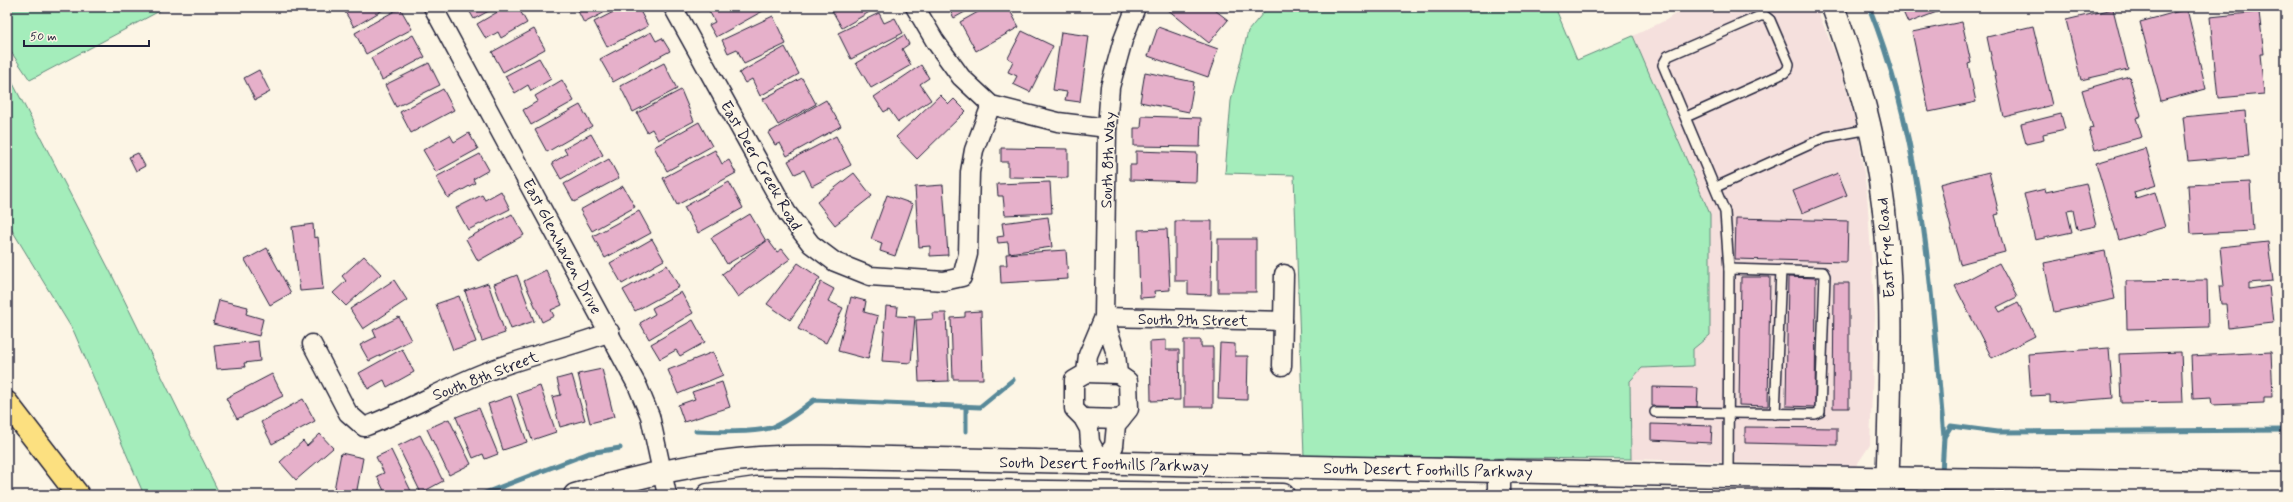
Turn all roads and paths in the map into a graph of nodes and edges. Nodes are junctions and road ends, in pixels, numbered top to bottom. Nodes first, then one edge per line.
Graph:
1 (433, 7) edge
2 (673, 7) edge
3 (916, 7) edge
4 (1136, 7) edge
5 (1833, 7) edge
6 (991, 105) junction
7 (1686, 117) junction
8 (1107, 128) junction
9 (1870, 129) junction
10 (1716, 187) junction
11 (1729, 269) junction
12 (1781, 270) junction
13 (1284, 274) dead end
14 (1104, 317) junction
15 (1283, 321) junction
16 (610, 332) junction
17 (312, 344) dead end
18 (1282, 366) dead end
19 (1086, 373) junction
20 (1118, 374) junction
21 (7, 403) edge
22 (1656, 412) dead end
23 (1728, 414) junction
24 (1775, 414) junction
25 (1083, 418) junction
26 (1121, 419) junction
27 (1101, 463) junction
28 (663, 471) junction
29 (1499, 471) junction
30 (1728, 476) junction
31 (2286, 484) edge
32 (1887, 486) edge
33 (78, 495) edge
34 (575, 495) edge
35 (667, 495) edge
36 (708, 495) edge
37 (1283, 495) edge
38 (1499, 495) edge

1 - 16 street, East Glenhaven Drive
2 - 6 street, East Deer Creek Road
3 - 6 street
4 - 8 street, South 8th Way
5 - 9 street, East Frye Road
6 - 8 street
7 - 7 lane
7 - 10 lane
8 - 14 street, South 8th Way
9 - 10 lane
9 - 32 street, East Frye Road
10 - 11 lane
11 - 12 lane
11 - 23 lane
12 - 24 lane
12 - 24 lane
13 - 15 street
14 - 15 street, South 9th Street
14 - 19 street, South 8th Way
14 - 20 street, South 8th Way
15 - 18 street
16 - 17 street, South 8th Street
16 - 28 street, East Glenhaven Drive
19 - 20 street
19 - 25 street
20 - 26 street, South 8th Way
21 - 33 highway
22 - 23 lane
23 - 24 lane
23 - 30 lane
25 - 26 street
25 - 27 street
26 - 27 street, South 8th Way
27 - 28 street, South Desert Foothills Parkway
27 - 29 street, South Desert Foothills Parkway
28 - 34 street, South Desert Foothills Parkway
28 - 35 street, East Glenhaven Drive
29 - 30 street, South Desert Foothills Parkway
29 - 38 street
30 - 32 street, South Desert Foothills Parkway
31 - 32 street, South Desert Foothills Parkway
36 - 37 street, South Desert Foothills Parkway

